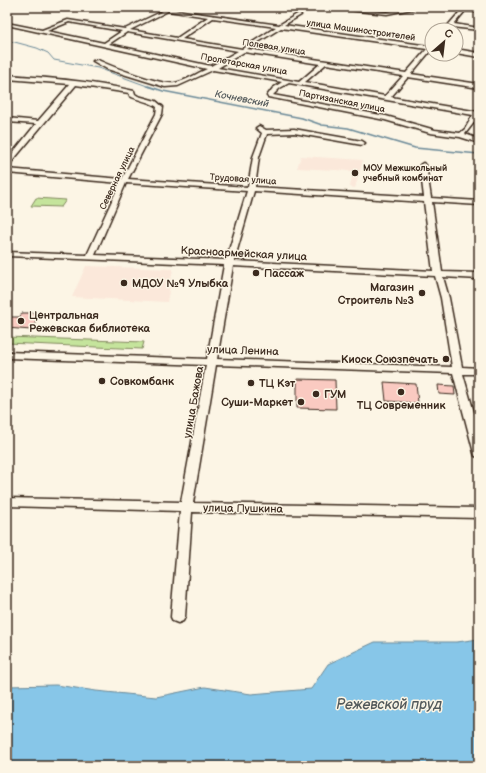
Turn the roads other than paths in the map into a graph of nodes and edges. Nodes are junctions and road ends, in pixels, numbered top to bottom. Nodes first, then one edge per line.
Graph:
1 (146, 7) edge
2 (320, 7) edge
3 (420, 7) edge
4 (465, 8) edge
5 (166, 11) junction
6 (479, 11) edge
7 (299, 14) dead end
8 (212, 17) junction
9 (453, 22) edge
10 (7, 24) edge
11 (279, 26) junction
12 (464, 26) edge
13 (479, 28) edge
14 (126, 31) junction
15 (41, 32) junction
16 (178, 40) junction
17 (105, 45) junction
18 (424, 46) edge
19 (241, 50) junction
20 (464, 52) edge
21 (479, 55) edge
22 (424, 56) edge
23 (96, 62) dead end
24 (324, 63) junction
25 (211, 68) junction
26 (406, 75) junction
27 (7, 77) edge
28 (289, 81) junction
29 (74, 83) junction
30 (301, 83) junction
31 (479, 86) edge
32 (387, 98) junction
33 (478, 114) edge
34 (354, 117) dead end
35 (7, 120) edge
36 (40, 123) junction
37 (436, 132) junction
38 (461, 135) junction
39 (479, 141) edge
40 (362, 143) dead end
41 (7, 164) edge
42 (423, 165) dead end
43 (7, 171) edge
44 (124, 181) junction
45 (251, 188) junction
46 (428, 200) junction
47 (479, 203) edge
48 (7, 254) edge
49 (90, 257) junction
50 (229, 263) junction
51 (439, 274) junction
52 (479, 276) edge
53 (7, 355) edge
54 (213, 361) junction
55 (458, 370) junction
56 (479, 371) edge
57 (479, 454) edge
58 (7, 502) edge
59 (186, 507) junction
60 (479, 513) edge
61 (178, 617) dead end

1 - 5 street, улица Машиностроителей
2 - 3 street
4 - 6 street
4 - 9 street
5 - 8 street, улица Машиностроителей
5 - 14 street
7 - 11 street
8 - 11 street, улица Машиностроителей
8 - 16 street
10 - 15 street, Пролетарская улица
11 - 18 street, улица Машиностроителей
11 - 19 street
12 - 13 street
14 - 15 street, Полевая улица
14 - 16 street, Полевая улица
14 - 17 street
15 - 17 street, Пролетарская улица
16 - 19 street, Полевая улица
17 - 25 street, Пролетарская улица
19 - 24 street, Полевая улица
19 - 25 street
20 - 21 street
22 - 26 street
23 - 25 street
24 - 26 street, Полевая улица
24 - 30 street
25 - 28 street, Пролетарская улица
26 - 31 street, Полевая улица
26 - 32 street
27 - 29 street
28 - 30 street, Пролетарская улица
28 - 37 street, Партизанская улица
29 - 36 street
29 - 44 street, Северная улица
30 - 32 street, Пролетарская улица
32 - 33 street, Пролетарская улица
33 - 38 street
34 - 37 street, Партизанская улица
35 - 36 street
36 - 41 street
37 - 38 street, Партизанская улица
38 - 39 street, Партизанская улица
40 - 45 street, улица Бажова
42 - 46 street
43 - 44 street, Трудовая улица
44 - 45 street, Трудовая улица
44 - 49 street, Северная улица
45 - 46 street, Трудовая улица
45 - 50 street, улица Бажова
46 - 47 street, Трудовая улица
46 - 51 street
48 - 49 street, Красноармейская улица
49 - 50 street, Красноармейская улица
50 - 51 street, Красноармейская улица
50 - 54 street, улица Бажова
51 - 52 street, Красноармейская улица
51 - 55 street
53 - 54 street, улица Ленина
54 - 55 street, улица Ленина
54 - 59 street, улица Бажова
55 - 56 street, улица Ленина
55 - 57 street
58 - 59 street, улица Пушкина
59 - 60 street, улица Пушкина
59 - 61 street, улица Бажова

